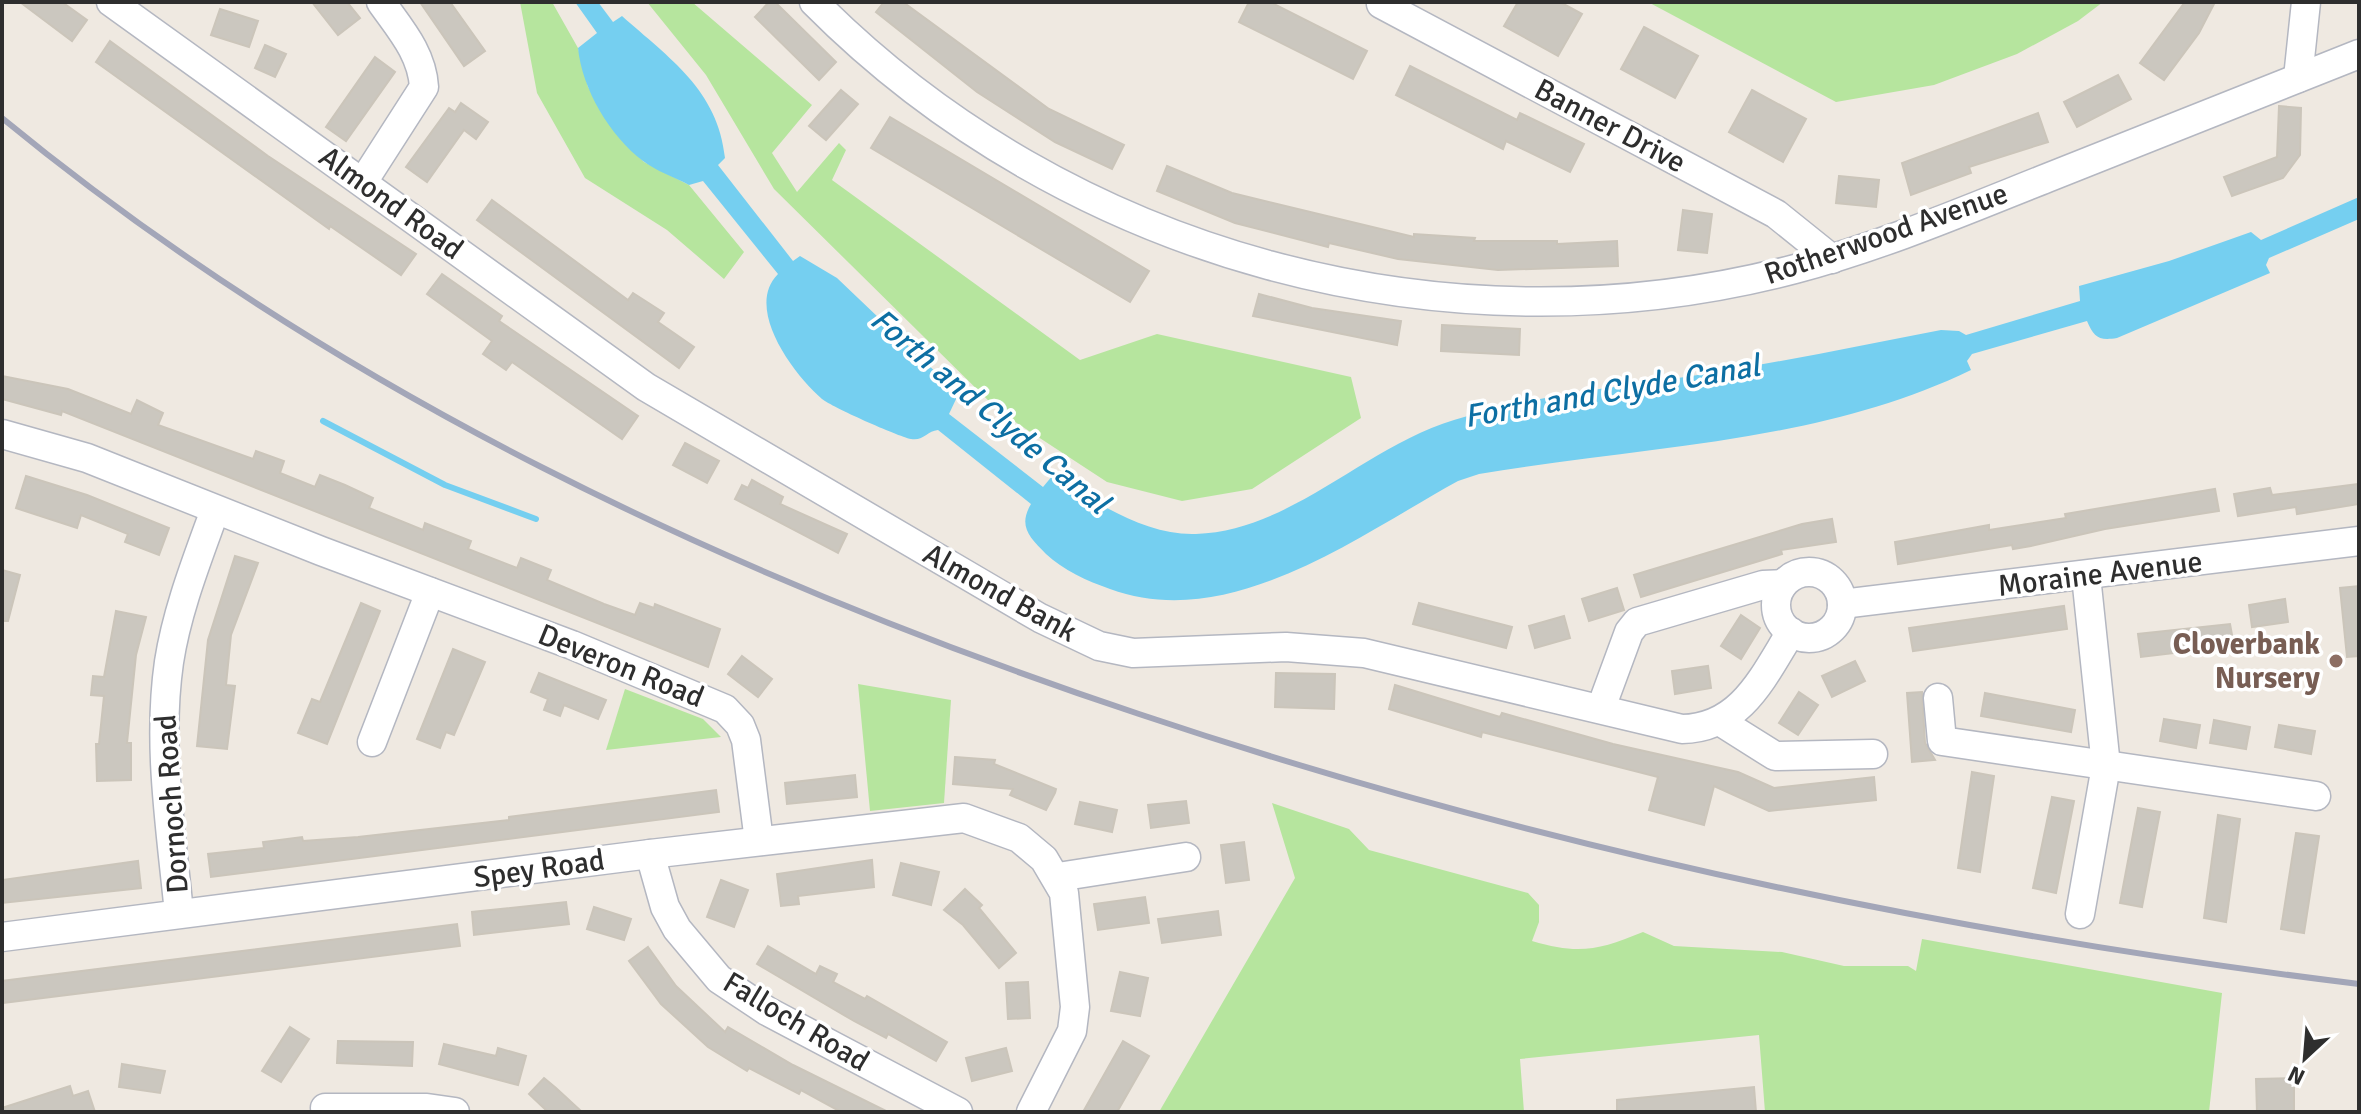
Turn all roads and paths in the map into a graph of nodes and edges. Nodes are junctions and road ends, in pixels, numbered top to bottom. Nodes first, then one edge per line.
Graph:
1 (111, 2) edge
2 (381, 2) edge
3 (814, 2) edge
4 (2306, 2) edge
5 (1381, 4) dead end
6 (2359, 54) edge
7 (2298, 78) junction
8 (363, 182) junction
9 (1832, 259) junction
10 (672, 405) joint
11 (2, 434) edge
12 (215, 510) junction
13 (2359, 541) edge
14 (2086, 576) junction
15 (1783, 584) junction
16 (430, 592) junction
17 (1842, 604) junction
18 (1791, 632) junction
19 (1938, 698) dead end
20 (1601, 708) junction
21 (1721, 722) junction
22 (372, 742) dead end
23 (1873, 754) dead end
24 (2106, 766) junction
25 (2316, 796) dead end
26 (759, 841) junction
27 (650, 854) junction
28 (1186, 857) dead end
29 (1058, 877) junction
30 (179, 913) junction
31 (2080, 914) dead end
32 (2, 937) edge
33 (325, 1108) dead end
34 (455, 1112) edge
35 (958, 1112) edge
36 (1031, 1112) edge

1 - 8 street, Almond Road
2 - 8 street
3 - 9 street, Rotherwood Avenue
4 - 7 street
5 - 9 street, Banner Drive
6 - 7 street, Rotherwood Avenue
7 - 9 street, Rotherwood Avenue
8 - 10 street, Almond Road
10 - 20 street, Almond Bank
11 - 12 street, Deveron Road
12 - 16 street, Deveron Road
12 - 30 street, Dornoch Road
13 - 14 street, Moraine Avenue
14 - 17 street, Moraine Avenue
14 - 24 street
15 - 17 street
15 - 18 street
15 - 20 street
16 - 22 street
16 - 26 street, Deveron Road
17 - 18 street
18 - 21 street
19 - 24 street
20 - 21 street
21 - 23 street
24 - 25 street
24 - 31 street
26 - 27 street, Spey Road
26 - 29 street, Spey Road
27 - 30 street, Spey Road
27 - 35 street, Falloch Road
28 - 29 street
29 - 36 street
30 - 32 street, Spey Road
33 - 34 street

